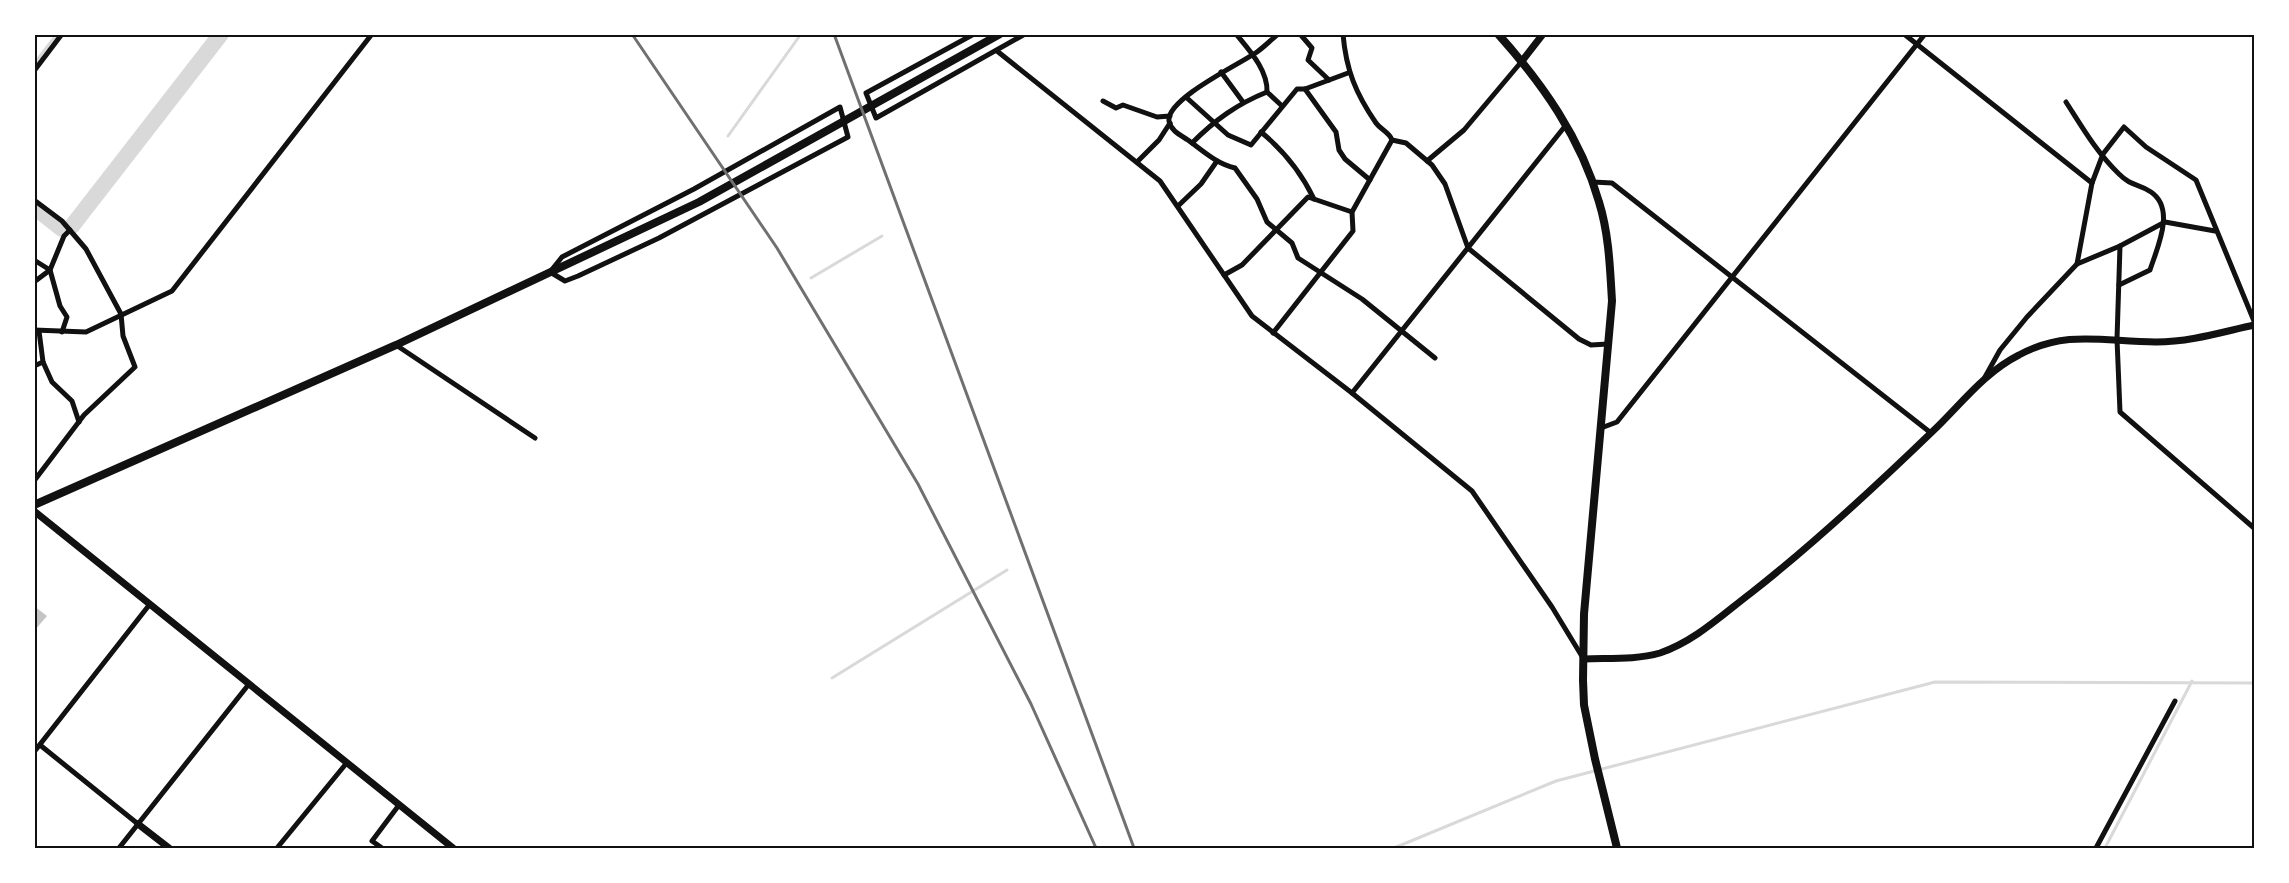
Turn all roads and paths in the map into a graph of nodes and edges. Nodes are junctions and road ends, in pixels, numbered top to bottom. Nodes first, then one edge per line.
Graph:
1 (62, 34) edge
2 (372, 34) edge
3 (974, 34) edge
4 (999, 34) edge
5 (1025, 34) edge
6 (1236, 34) edge
7 (1278, 34) edge
8 (1300, 34) edge
9 (1343, 34) edge
10 (1498, 34) edge
11 (1543, 34) edge
12 (1904, 34) edge
13 (1925, 34) edge
14 (1917, 45) junction
15 (998, 51) junction
16 (1253, 54) junction
17 (1522, 61) junction
18 (34, 71) edge
19 (1221, 72) junction
20 (1348, 73) junction
21 (1329, 80) junction
22 (1305, 89) junction
23 (1268, 92) junction
24 (1186, 98) junction
25 (1103, 101) dead end
26 (1243, 102) junction
27 (2066, 102) dead end
28 (1281, 105) junction
29 (1170, 116) junction
30 (1214, 121) junction
31 (1170, 123) junction
32 (1566, 125) junction
33 (1261, 132) junction
34 (1392, 140) junction
35 (1192, 143) junction
36 (2102, 157) junction
37 (1138, 161) junction
38 (1217, 161) junction
39 (1427, 161) junction
40 (1370, 180) junction
41 (1593, 182) junction
42 (2092, 183) junction
43 (1314, 199) junction
44 (34, 200) edge
45 (1178, 206) junction
46 (1352, 212) junction
47 (2165, 222) junction
48 (1275, 229) junction
49 (70, 230) junction
50 (2215, 231) junction
51 (2120, 246) junction
52 (1467, 248) junction
53 (34, 260) edge
54 (2077, 264) junction
55 (50, 270) junction
56 (550, 272) junction
57 (1320, 273) junction
58 (1224, 275) junction
59 (1734, 277) junction
60 (34, 282) edge
61 (2119, 285) junction
62 (121, 314) junction
63 (2254, 323) edge
64 (37, 331) edge
65 (1401, 331) junction
66 (62, 332) junction
67 (1273, 333) junction
68 (2117, 339) junction
69 (1608, 344) junction
70 (396, 345) junction
71 (1435, 358) dead end
72 (43, 362) junction
73 (34, 366) edge
74 (1983, 380) junction
75 (1352, 393) junction
76 (79, 422) junction
77 (1601, 428) junction
78 (1931, 433) junction
79 (535, 438) dead end
80 (34, 481) edge
81 (34, 505) edge
82 (34, 512) edge
83 (2254, 528) edge
84 (150, 604) junction
85 (1584, 659) junction
86 (249, 684) junction
87 (2175, 701) dead end
88 (40, 745) junction
89 (34, 752) edge
90 (345, 765) junction
91 (399, 805) junction
92 (138, 824) junction
93 (442, 846) edge
94 (119, 849) edge
95 (169, 849) edge
96 (277, 849) edge
97 (382, 849) edge
98 (453, 849) edge
99 (1617, 849) edge
100 (2096, 849) edge

1 - 18 street
2 - 62 street
3 - 15 street
4 - 56 main road
5 - 15 street
6 - 16 street
7 - 16 street
8 - 21 street
9 - 20 street
10 - 17 main road
11 - 17 street
12 - 14 street
13 - 14 street
14 - 42 street
14 - 59 street
15 - 37 street
16 - 19 street
16 - 23 street
17 - 32 main road
17 - 39 street
19 - 24 street
19 - 26 street
20 - 21 street
20 - 34 street
21 - 22 street
22 - 28 street
22 - 40 street
23 - 26 street
23 - 28 street
24 - 29 street
24 - 30 street
25 - 29 street
26 - 30 street
27 - 36 street
28 - 33 street
29 - 31 street
30 - 33 street
30 - 35 street
31 - 35 street
31 - 37 street
32 - 41 main road
32 - 52 street
33 - 43 street
34 - 39 street
34 - 40 street
35 - 38 street
36 - 42 street
36 - 47 street
36 - 50 street
37 - 45 street
38 - 45 street
38 - 48 street
39 - 52 street
40 - 46 street
41 - 59 street
41 - 69 main road
42 - 54 street
43 - 46 street
43 - 48 street
44 - 49 street
45 - 58 street
46 - 57 street
47 - 50 street
47 - 51 street
47 - 61 street
48 - 57 street
48 - 58 street
49 - 55 street
49 - 62 street
50 - 63 street
51 - 54 street
51 - 61 street
52 - 65 street
52 - 69 street
53 - 55 street
54 - 74 street
55 - 60 street
55 - 66 street
56 - 56 street
56 - 70 main road
57 - 65 street
57 - 67 street
58 - 67 street
59 - 77 street
59 - 78 street
61 - 68 street
62 - 66 street
62 - 76 street
63 - 68 street
64 - 66 street
64 - 72 street
65 - 71 street
65 - 75 street
67 - 75 street
68 - 74 street
68 - 83 street
69 - 77 main road
70 - 79 street
70 - 81 main road
72 - 73 street
72 - 76 street
74 - 78 street
75 - 85 street
76 - 80 street
77 - 85 main road
78 - 85 street
82 - 84 street
84 - 86 street
84 - 88 street
85 - 99 main road
86 - 90 street
86 - 92 street
87 - 100 street
88 - 89 street
88 - 92 street
90 - 91 street
90 - 96 street
91 - 93 street
91 - 97 street
92 - 94 street
92 - 95 street
93 - 98 street

